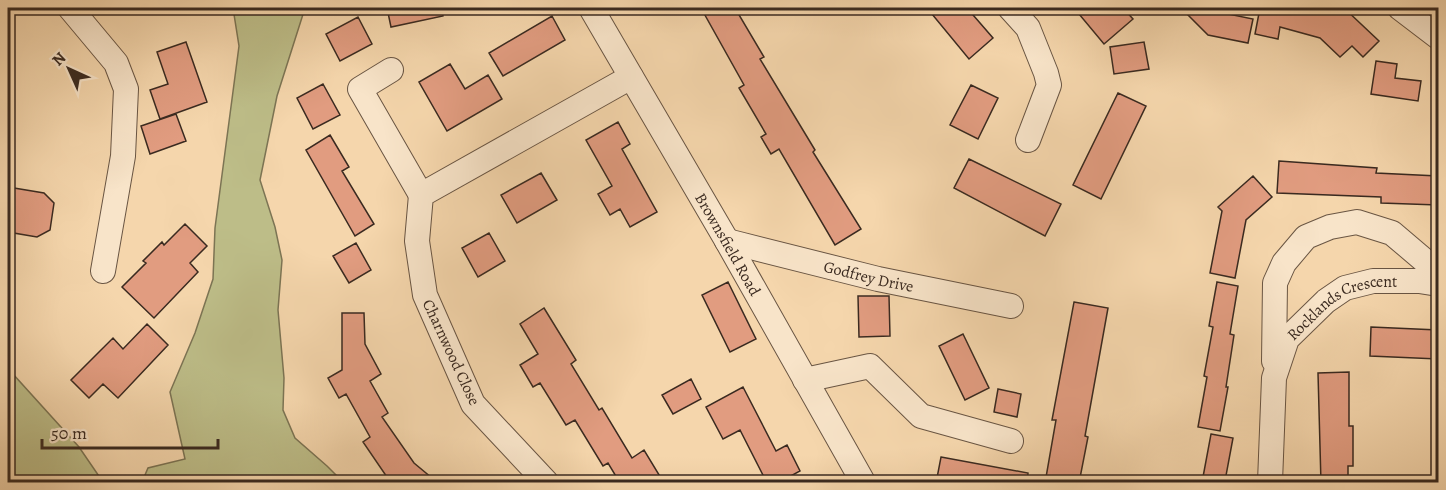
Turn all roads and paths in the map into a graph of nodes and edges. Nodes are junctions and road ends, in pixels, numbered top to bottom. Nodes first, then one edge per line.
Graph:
1 (70, 8) edge
2 (591, 8) edge
3 (1010, 8) edge
4 (1400, 8) edge
5 (1438, 37) edge
6 (391, 70) dead end
7 (631, 77) junction
8 (1028, 140) dead end
9 (421, 195) junction
10 (728, 241) junction
11 (103, 271) dead end
12 (1438, 272) edge
13 (1438, 285) edge
14 (1011, 306) dead end
15 (1274, 378) junction
16 (805, 380) junction
17 (1011, 441) dead end
18 (546, 483) edge
19 (863, 483) edge
20 (1270, 483) edge

1 - 11 street
2 - 7 street, Brownsfield Road
3 - 8 street
4 - 5 street
6 - 9 street
7 - 9 street
7 - 10 street, Brownsfield Road
9 - 18 street, Charnwood Close
10 - 14 street, Godfrey Drive
10 - 16 street, Brownsfield Road
12 - 15 street, Rocklands Crescent
13 - 15 street, Rocklands Crescent
15 - 20 street, Rocklands Crescent
16 - 17 street
16 - 19 street, Brownsfield Road

